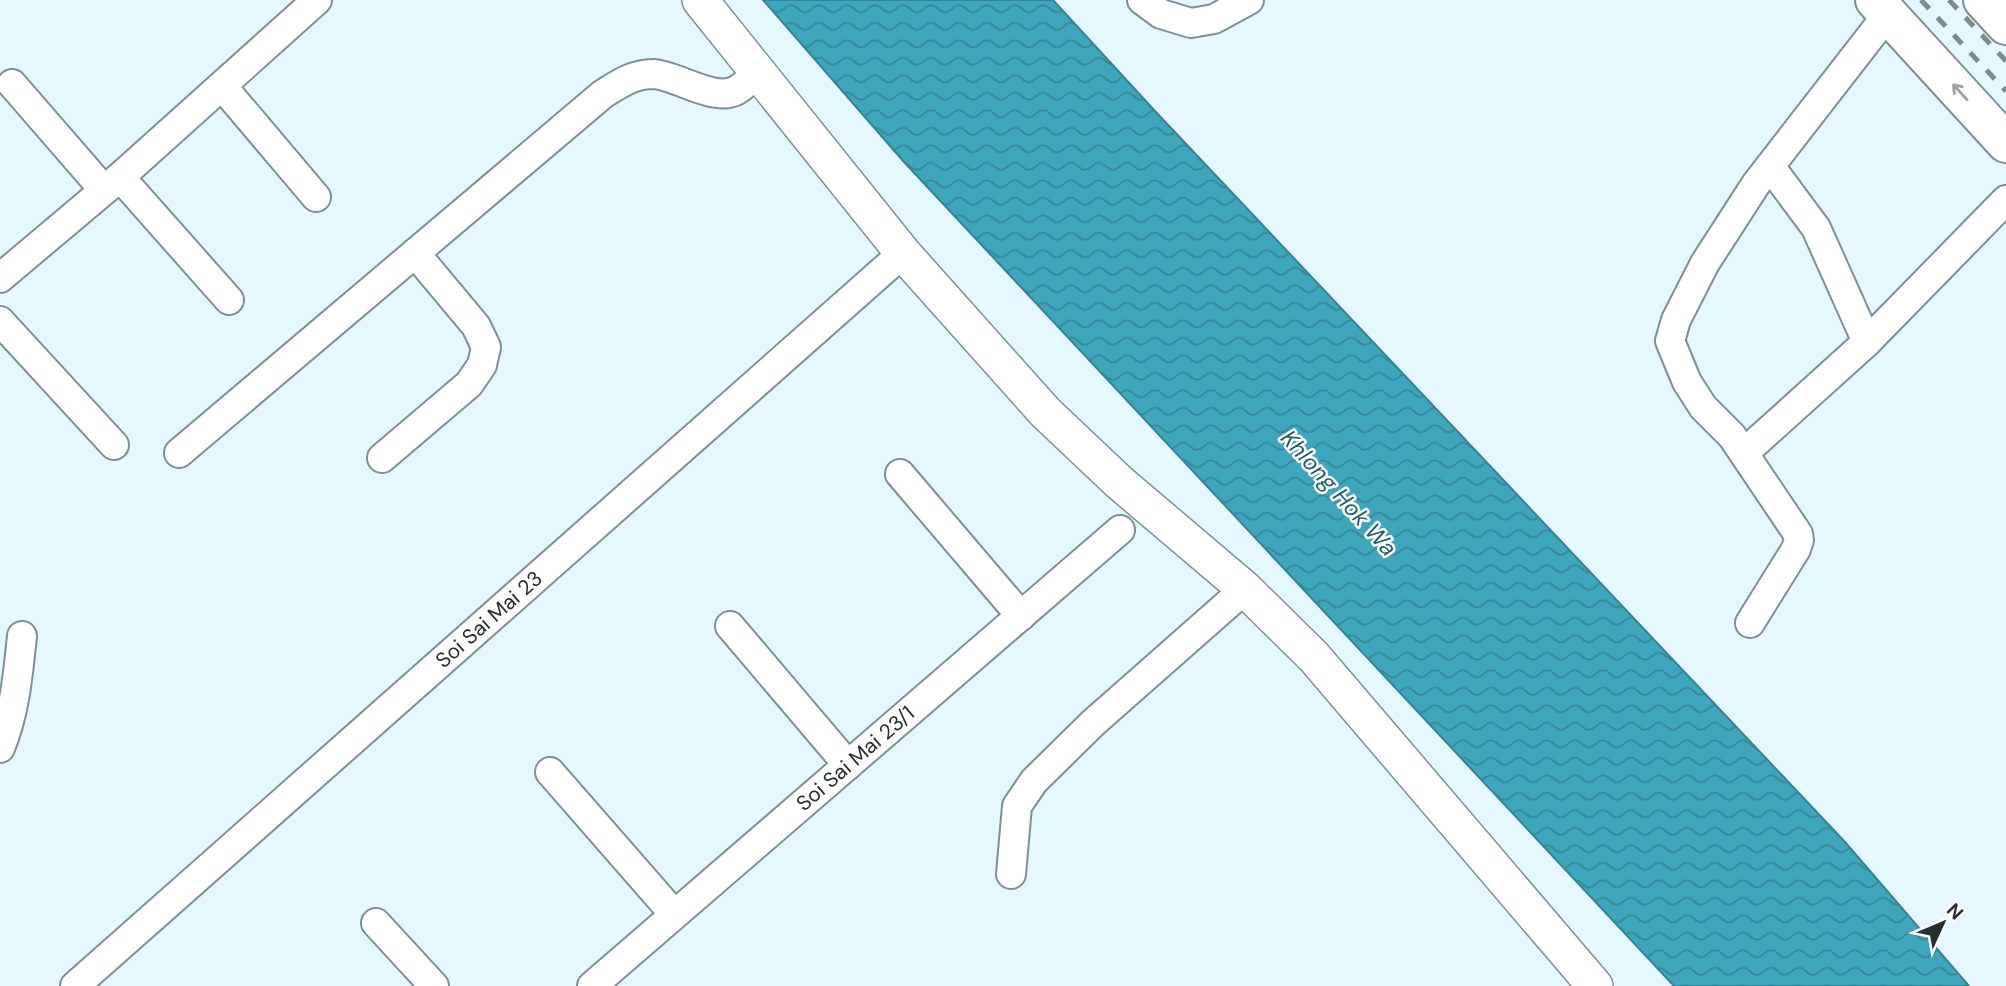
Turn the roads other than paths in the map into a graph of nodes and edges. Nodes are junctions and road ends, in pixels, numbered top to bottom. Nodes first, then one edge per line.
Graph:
1 (317, 0) edge
2 (700, 0) edge
3 (1142, 0) edge
4 (1249, 0) edge
5 (1983, 0) edge
6 (1882, 7) edge
7 (2006, 25) edge
8 (758, 72) junction
9 (12, 84) dead end
10 (222, 86) junction
11 (2006, 143) edge
12 (1770, 166) junction
13 (112, 184) junction
14 (316, 197) dead end
15 (2006, 200) edge
16 (415, 253) junction
17 (903, 253) junction
18 (0, 278) edge
19 (229, 300) dead end
20 (0, 321) edge
21 (1867, 342) junction
22 (114, 445) dead end
23 (179, 453) dead end
24 (1744, 453) junction
25 (382, 458) dead end
26 (900, 474) dead end
27 (1121, 530) dead end
28 (1245, 589) junction
29 (1021, 616) junction
30 (1750, 623) dead end
31 (730, 626) dead end
32 (22, 636) dead end
33 (0, 748) edge
34 (848, 765) junction
35 (550, 772) dead end
36 (1011, 874) dead end
37 (674, 914) junction
38 (376, 923) dead end
39 (75, 986) edge
40 (433, 986) edge
41 (592, 986) edge
42 (1595, 986) edge

1 - 10 street
2 - 8 street
3 - 4 street
5 - 7 main road
11 -> 6 main road
6 - 12 street
8 - 16 street
8 - 17 street
9 - 13 street
10 - 13 street
10 - 14 street
12 - 21 street
12 - 24 street
13 - 18 street
13 - 19 street
15 - 21 street
16 - 23 street
16 - 25 street
17 - 28 street
17 - 39 street, Soi Sai Mai 23
20 - 22 street
21 - 24 street
24 - 30 street
26 - 29 street
27 - 29 street, Soi Sai Mai 23/1
28 - 36 street
28 - 42 street
29 - 34 street, Soi Sai Mai 23/1
31 - 34 street
32 - 33 street
34 - 37 street, Soi Sai Mai 23/1
35 - 37 street
37 - 41 street, Soi Sai Mai 23/1
38 - 40 street

